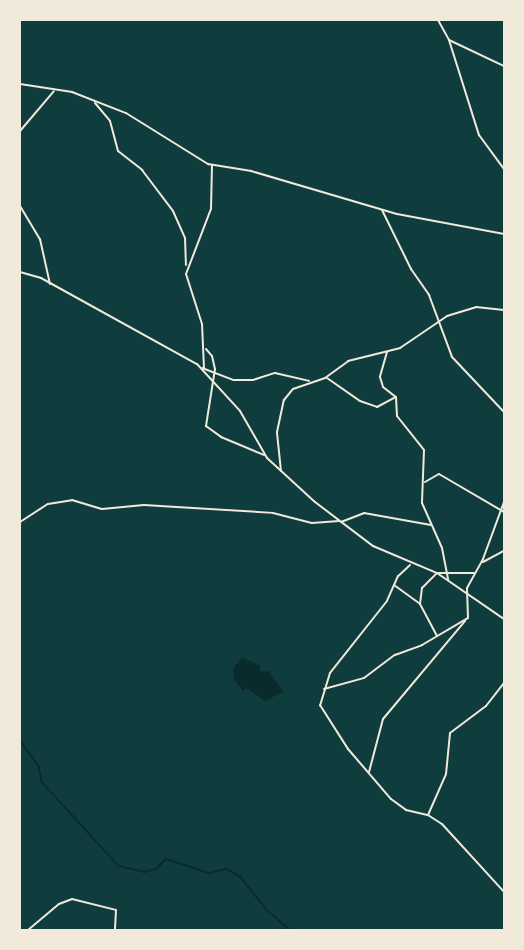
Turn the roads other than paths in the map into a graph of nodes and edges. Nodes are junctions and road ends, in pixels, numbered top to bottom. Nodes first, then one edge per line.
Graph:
1 (438, 20) edge
2 (449, 40) junction
3 (504, 66) edge
4 (20, 84) edge
5 (54, 91) junction
6 (94, 102) junction
7 (20, 131) edge
8 (212, 165) junction
9 (504, 169) edge
10 (20, 206) edge
11 (382, 210) junction
12 (504, 234) edge
13 (187, 268) junction
14 (20, 272) edge
15 (50, 284) junction
16 (504, 310) edge
17 (438, 324) junction
18 (206, 349) junction
19 (387, 351) junction
20 (202, 368) junction
21 (214, 372) junction
22 (325, 378) junction
23 (211, 381) junction
24 (312, 382) junction
25 (396, 397) junction
26 (504, 412) edge
27 (266, 456) junction
28 (281, 471) junction
29 (425, 482) junction
30 (504, 502) edge
31 (503, 511) edge
32 (340, 521) junction
33 (20, 522) edge
34 (431, 525) junction
35 (504, 551) edge
36 (410, 564) junction
37 (481, 564) junction
38 (437, 573) junction
39 (446, 573) junction
40 (474, 573) junction
41 (448, 580) junction
42 (394, 585) junction
43 (465, 593) junction
44 (420, 604) junction
45 (504, 619) edge
46 (465, 621) junction
47 (438, 636) junction
48 (504, 682) edge
49 (324, 689) junction
50 (369, 772) junction
51 (428, 815) junction
52 (504, 892) edge
53 (28, 930) edge
54 (116, 930) edge

1 - 2 street
2 - 3 street
2 - 9 street
4 - 5 street
5 - 6 street
5 - 7 street
6 - 8 street
6 - 13 street
8 - 11 street
8 - 13 street
10 - 15 street
11 - 12 street
11 - 17 street
13 - 18 street
14 - 15 street
15 - 20 street
16 - 17 street
17 - 19 street
17 - 26 street
18 - 20 street
18 - 21 street
19 - 22 street
19 - 25 street
20 - 21 street
20 - 23 street
21 - 23 street
21 - 24 street
22 - 24 street
22 - 25 street
23 - 27 street
23 - 27 street
24 - 28 street
25 - 29 street
27 - 28 street
28 - 32 street
29 - 31 street
29 - 34 street
30 - 31 street
31 - 37 street
32 - 33 street
32 - 34 street
32 - 36 street
34 - 39 street
35 - 37 street
36 - 38 street
36 - 42 street
37 - 40 street
38 - 39 street
38 - 41 street
38 - 44 street
39 - 40 street
39 - 41 street
40 - 43 street
41 - 43 street
42 - 44 street
42 - 49 street
43 - 45 street
43 - 46 street
44 - 47 street
46 - 47 street
46 - 50 street
47 - 49 street
48 - 51 street
49 - 50 street
50 - 51 street
51 - 52 street
53 - 54 street

